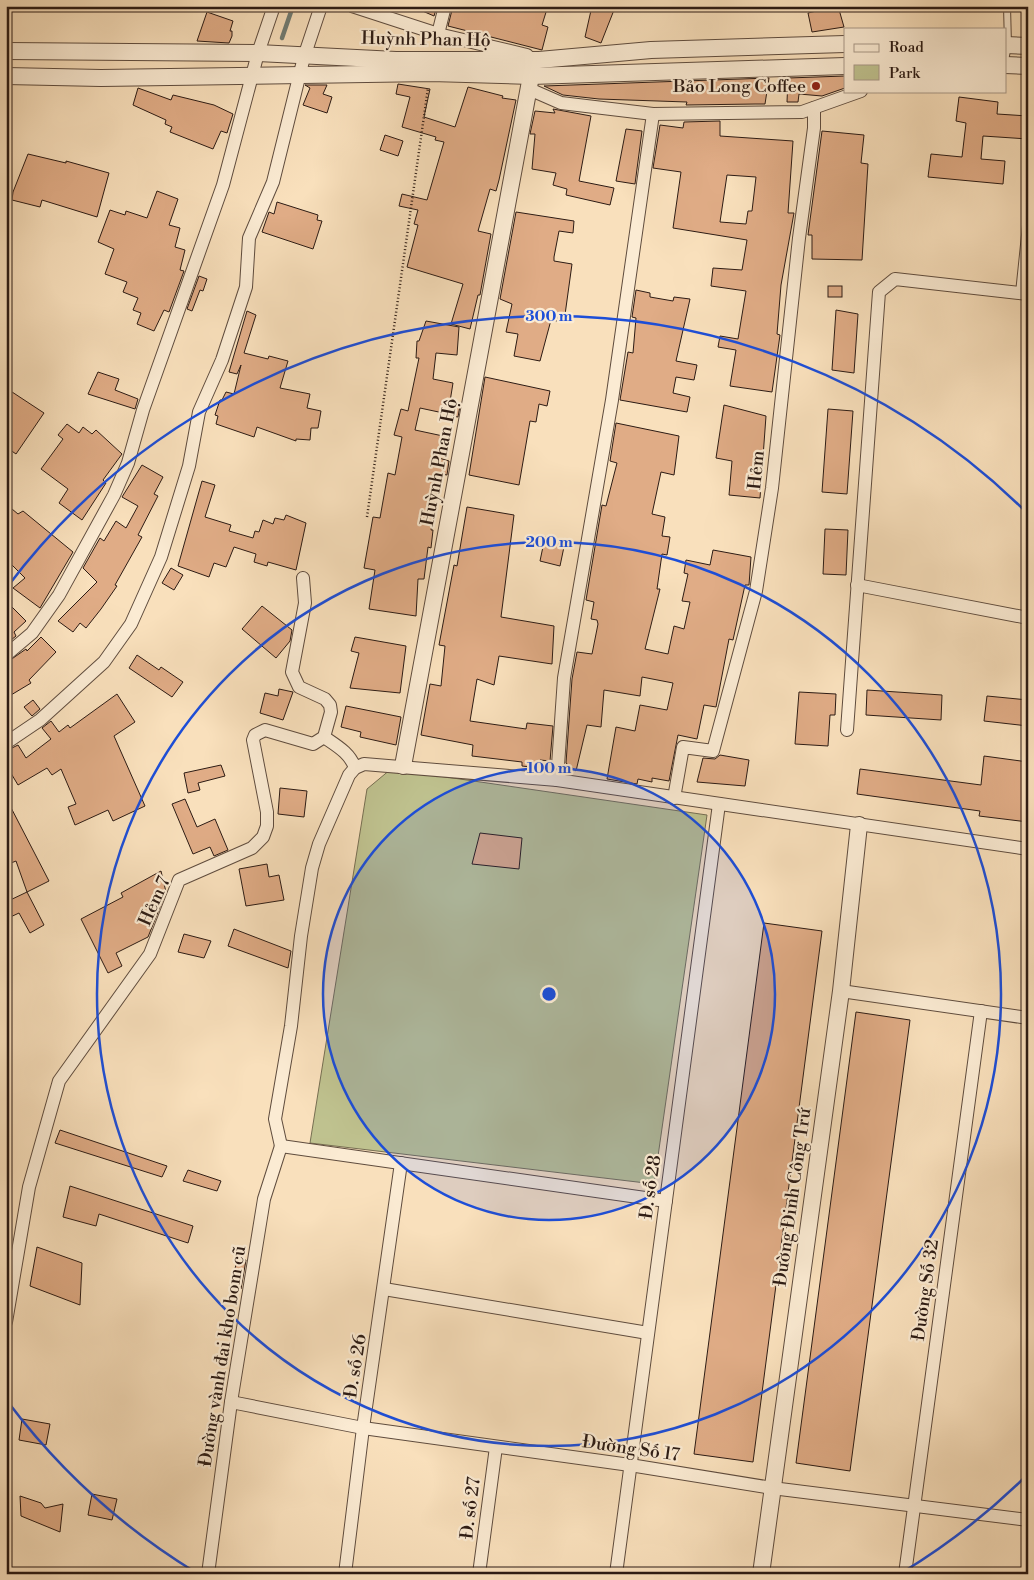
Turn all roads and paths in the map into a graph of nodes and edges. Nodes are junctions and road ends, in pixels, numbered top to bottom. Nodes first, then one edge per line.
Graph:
1 (274, 6) edge
2 (321, 6) edge
3 (352, 6) edge
4 (445, 6) edge
5 (1007, 6) edge
6 (438, 34) junction
7 (844, 44) edge
8 (1028, 46) edge
9 (1006, 50) edge
10 (6, 51) edge
11 (258, 53) junction
12 (304, 57) junction
13 (539, 60) junction
14 (1006, 65) edge
15 (844, 66) edge
16 (1028, 66) edge
17 (430, 73) junction
18 (300, 75) junction
19 (6, 76) edge
20 (252, 76) junction
21 (530, 82) junction
22 (858, 92) edge
23 (814, 108) junction
24 (653, 114) junction
25 (1028, 206) edge
26 (1024, 293) edge
27 (367, 517) dead end
28 (303, 578) dead end
29 (857, 585) junction
30 (1028, 618) edge
31 (6, 655) edge
32 (847, 730) dead end
33 (324, 737) junction
34 (6, 744) edge
35 (403, 766) junction
36 (355, 768) junction
37 (557, 780) junction
38 (674, 798) junction
39 (719, 804) junction
40 (859, 825) junction
41 (1028, 849) edge
42 (841, 991) junction
43 (981, 1011) junction
44 (1028, 1018) edge
45 (281, 1146) junction
46 (401, 1163) junction
47 (666, 1201) junction
48 (384, 1288) junction
49 (6, 1322) edge
50 (648, 1333) junction
51 (231, 1402) junction
52 (363, 1428) junction
53 (496, 1446) junction
54 (630, 1465) junction
55 (772, 1488) junction
56 (914, 1504) junction
57 (1028, 1520) edge
58 (208, 1574) edge
59 (345, 1574) edge
60 (479, 1574) edge
61 (616, 1574) edge
62 (761, 1574) edge
63 (904, 1574) edge

1 - 11 street
2 - 12 street
3 - 6 street
4 - 6 street
5 - 9 lane
6 - 13 street
7 - 13 street, Huỳnh Phan Hộ
8 - 9 street
10 - 11 street, Huỳnh Phan Hộ
11 - 12 street, Huỳnh Phan Hộ
11 - 20 street
12 - 13 street, Huỳnh Phan Hộ
12 - 18 street
13 - 21 street
14 - 16 street
15 - 21 street, Huỳnh Phan Hộ
17 - 18 street, Huỳnh Phan Hộ
17 - 21 street, Huỳnh Phan Hộ
17 - 27 path
18 - 20 street, Huỳnh Phan Hộ
18 - 34 street
19 - 20 street, Huỳnh Phan Hộ
20 - 31 street
21 - 24 street
21 - 35 street, Huỳnh Phan Hộ
22 - 23 street
23 - 24 street
23 - 38 street, Hẻm
24 - 37 street
25 - 26 lane
26 - 29 street
28 - 33 street
29 - 30 street
29 - 32 street
33 - 36 street
33 - 49 street, Hẻm 7
35 - 36 street
35 - 37 street
36 - 45 street
37 - 38 street
38 - 39 street
39 - 40 street
39 - 47 street, Đ. số 28
40 - 41 street
40 - 42 street, Đường Đinh Công Trứ
42 - 43 street
42 - 55 street, Đường Đinh Công Trứ
43 - 44 street
43 - 56 street, Đường Số 32
45 - 46 street
45 - 51 street, Đường vành đai kho bom cũ
46 - 47 street
46 - 48 street, Đ. số 26
47 - 50 street, Đ. số 28
48 - 50 street
48 - 52 street, Đ. số 26
50 - 54 street, Đ. số 28
51 - 52 street, Đường Số 17
51 - 58 street, Đường vành đai kho bom cũ
52 - 53 street, Đường Số 17
52 - 59 street, Đ. số 26
53 - 54 street, Đường Số 17
53 - 60 street, Đ. số 27
54 - 55 street, Đường Số 17
54 - 61 street, Đ. số 28
55 - 56 street, Đường Số 17
55 - 62 street, Đường Đinh Công Trứ
56 - 57 street, Đường Số 17
56 - 63 street, Đường Số 32

